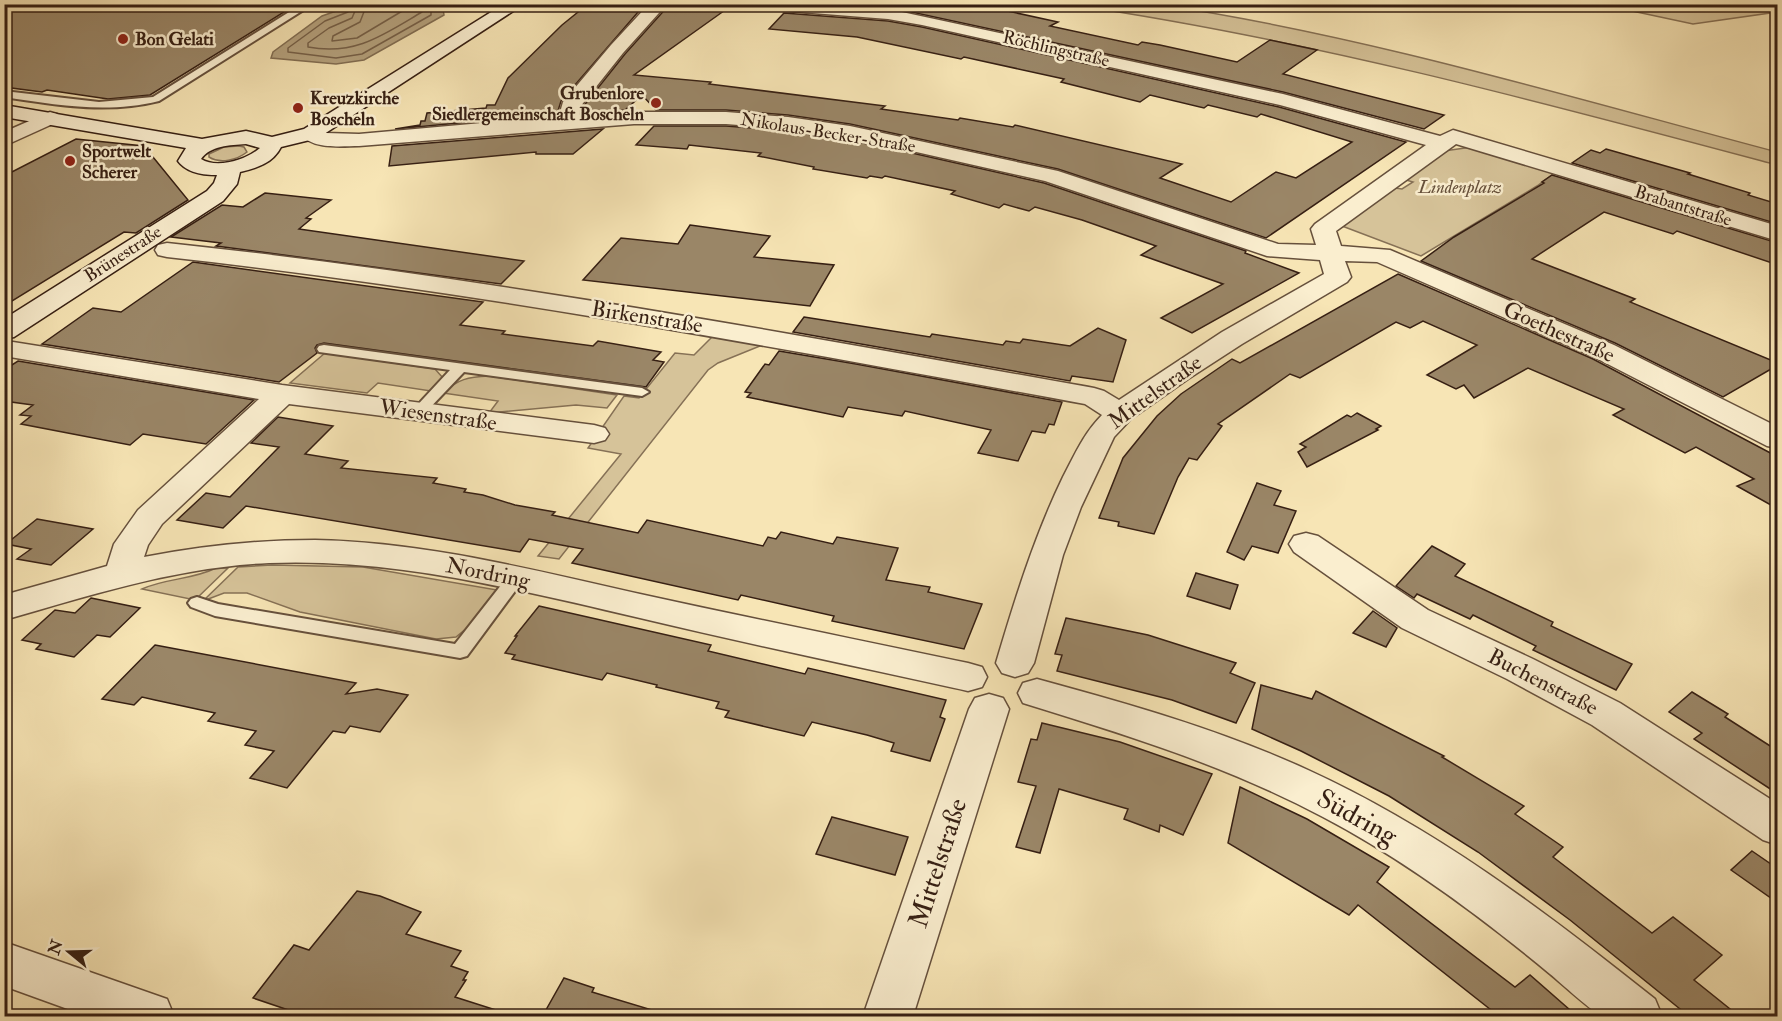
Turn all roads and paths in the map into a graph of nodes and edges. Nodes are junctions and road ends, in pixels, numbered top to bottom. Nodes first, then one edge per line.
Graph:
1 (309, 4) edge
2 (516, 4) edge
3 (659, 4) edge
4 (762, 4) edge
5 (4, 94) edge
6 (4, 111) edge
7 (50, 118) junction
8 (569, 122) junction
9 (311, 134) junction
10 (4, 140) edge
11 (1442, 142) junction
12 (269, 144) junction
13 (205, 146) junction
14 (229, 168) junction
15 (1778, 234) edge
16 (167, 250) dead end
17 (1332, 252) junction
18 (7, 335) edge
19 (324, 349) dead end
20 (460, 368) junction
21 (642, 392) dead end
22 (282, 394) junction
23 (418, 412) junction
24 (1120, 413) junction
25 (594, 434) dead end
26 (1778, 439) edge
27 (1306, 544) dead end
28 (122, 574) junction
29 (515, 579) junction
30 (197, 603) dead end
31 (4, 608) edge
32 (1026, 678) junction
33 (978, 693) junction
34 (1778, 827) edge
35 (4, 964) edge
36 (149, 1017) edge
37 (888, 1017) edge
38 (1637, 1017) edge

1 - 5 lane
2 - 9 street
3 - 8 street
4 - 11 street, Röchlingstraße
6 - 7 street
7 - 10 street
7 - 13 street
8 - 9 street, Nikolaus-Becker-Straße
8 - 17 street, Nikolaus-Becker-Straße
9 - 12 street
11 - 15 street, Brabantstraße
11 - 17 street
12 - 13 street
12 - 14 street
13 - 14 street
14 - 18 street, Brünestraße
16 - 24 street, Birkenstraße
17 - 24 street, Mittelstraße
17 - 26 street, Goethestraße
18 - 22 street, Wiesenstraße
19 - 20 lane
20 - 21 lane
20 - 23 lane
22 - 23 street, Wiesenstraße
22 - 28 street
23 - 25 street, Wiesenstraße
24 - 32 street, Mittelstraße
27 - 34 street, Buchenstraße
28 - 29 street, Nordring
28 - 31 street, Nordring
29 - 30 lane
29 - 33 street, Nordring
32 - 33 street
32 - 38 street, Südring
33 - 37 street, Mittelstraße
35 - 36 street

